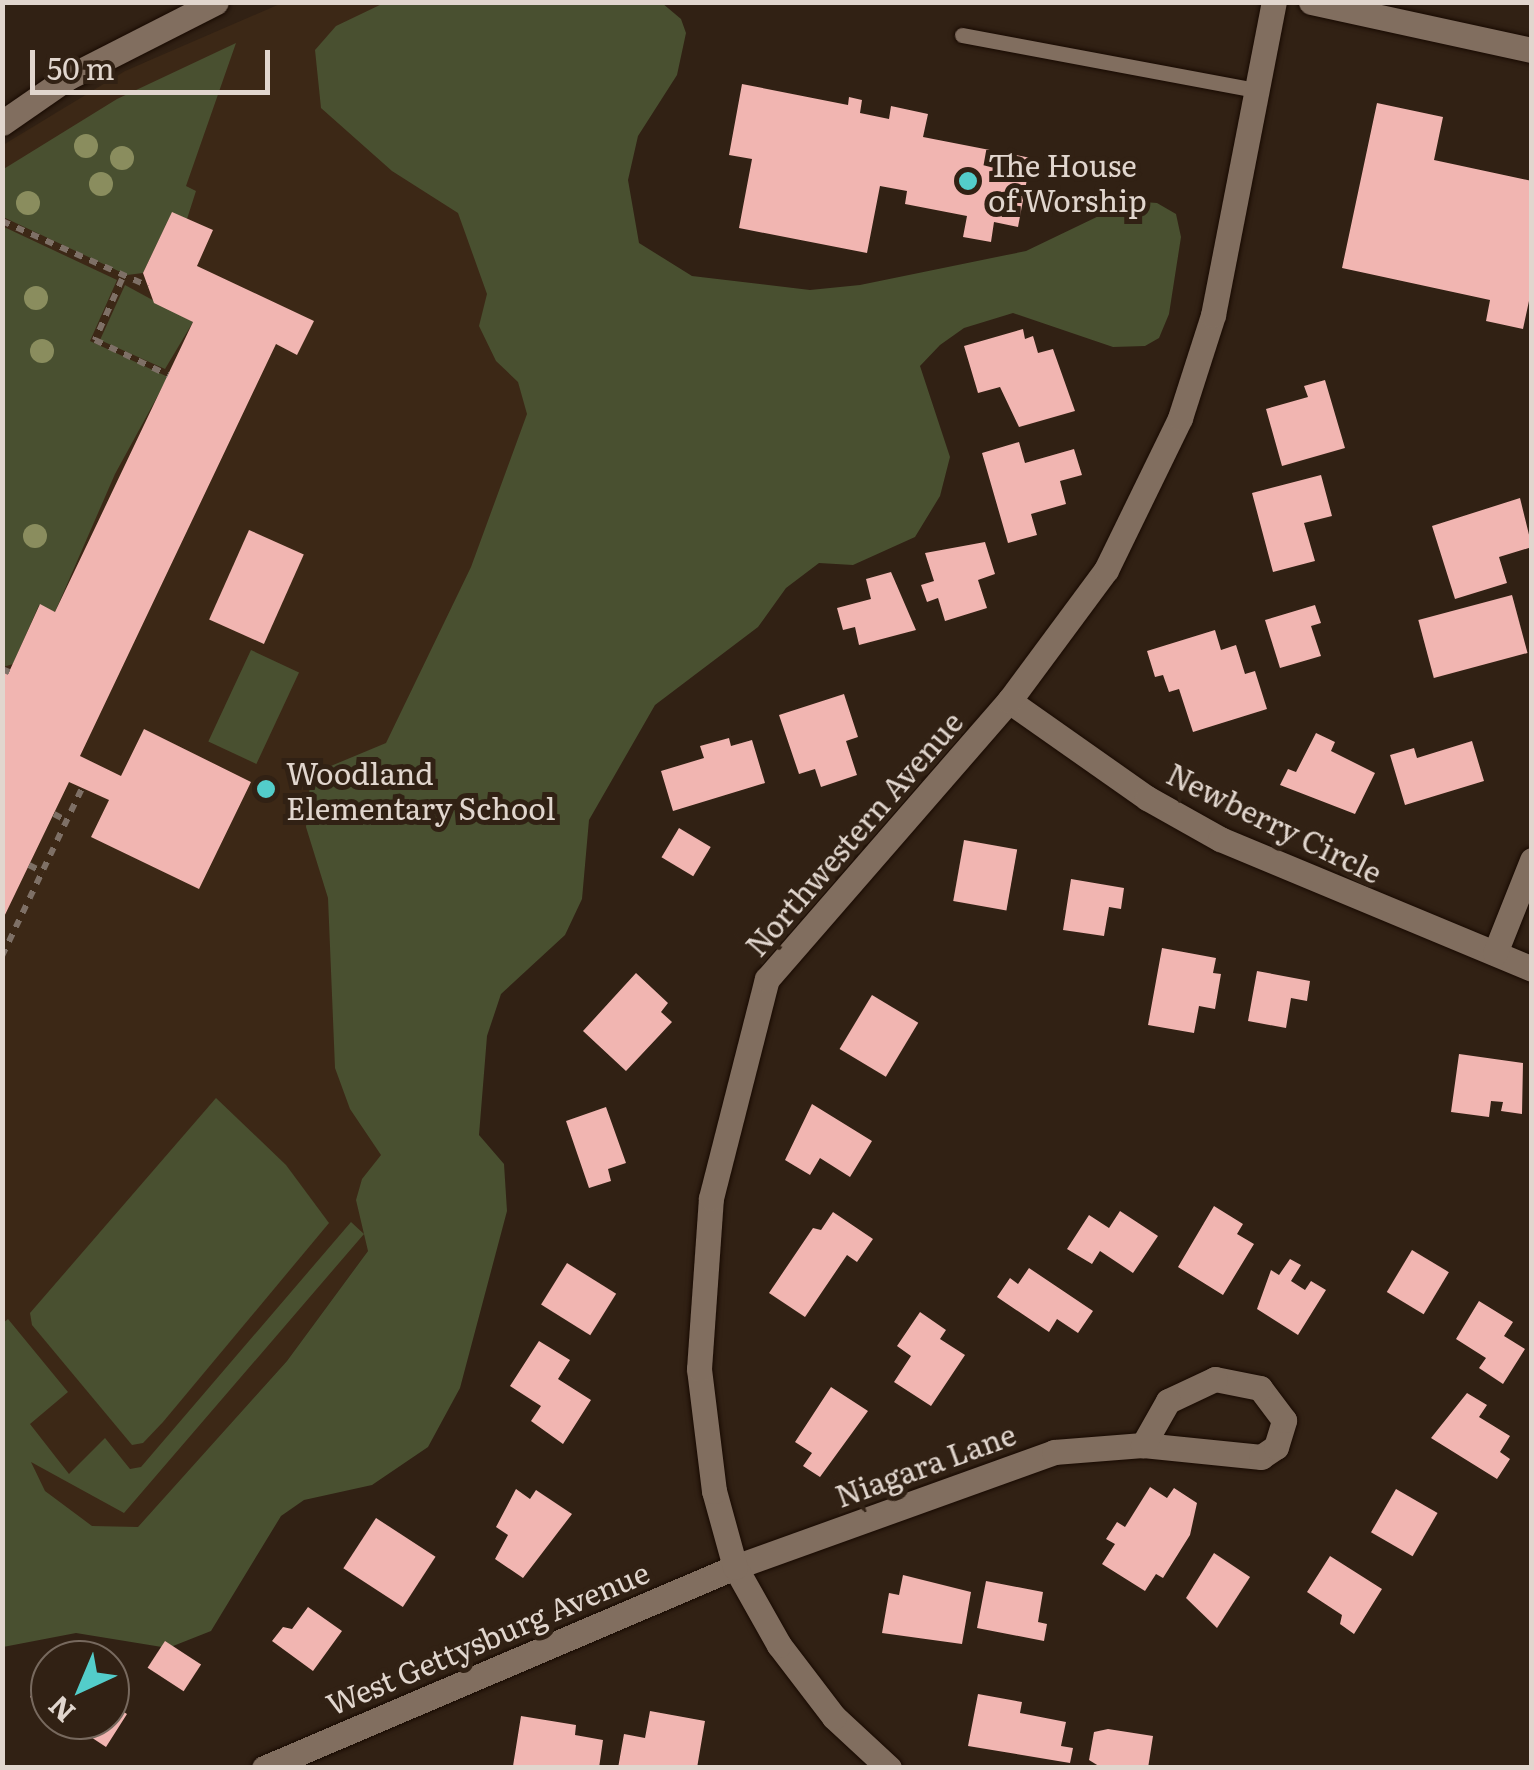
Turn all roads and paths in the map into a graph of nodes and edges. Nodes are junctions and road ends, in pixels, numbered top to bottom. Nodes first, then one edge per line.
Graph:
1 (216, 2) edge
2 (1274, 2) edge
3 (1311, 2) edge
4 (962, 35) dead end
5 (1532, 50) edge
6 (1257, 90) junction
7 (2, 123) edge
8 (2, 222) edge
9 (122, 278) junction
10 (148, 286) dead end
11 (168, 375) dead end
12 (1009, 701) junction
13 (82, 788) dead end
14 (54, 814) dead end
15 (67, 820) junction
16 (1532, 860) edge
17 (29, 865) dead end
18 (42, 872) junction
19 (1496, 954) junction
20 (2, 956) edge
21 (1532, 969) edge
22 (1143, 1445) junction
23 (735, 1567) junction
24 (264, 1768) edge
25 (889, 1768) edge

1 - 7 street
2 - 6 street, Northwestern Avenue
3 - 5 street
4 - 6 lane
6 - 12 street, Northwestern Avenue
8 - 9 path
9 - 10 path
9 - 11 path
12 - 19 street, Newberry Circle
12 - 23 street, Northwestern Avenue
13 - 15 path
14 - 15 path
15 - 18 path
16 - 19 street
17 - 18 path
18 - 20 path
19 - 21 street, Newberry Circle
22 - 22 street, Niagara Lane
22 - 23 street, Niagara Lane
23 - 24 street, West Gettysburg Avenue
23 - 25 street, Northwestern Avenue

